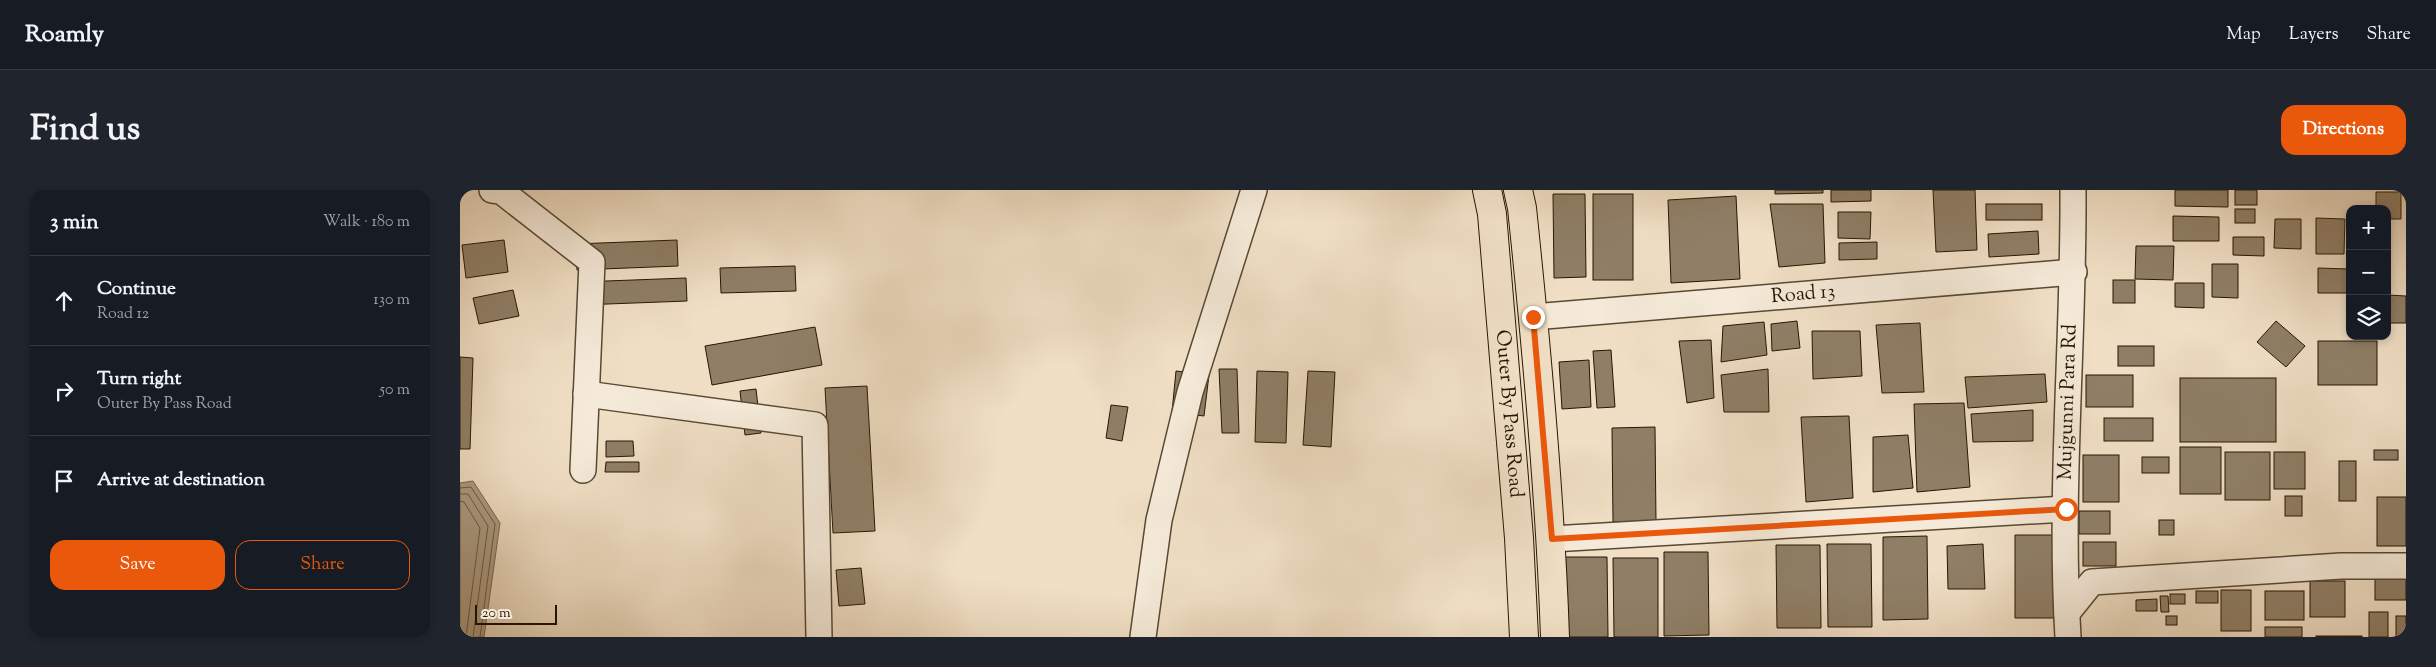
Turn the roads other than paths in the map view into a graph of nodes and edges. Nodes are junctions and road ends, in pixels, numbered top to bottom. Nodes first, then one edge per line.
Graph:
1 (492, 190) edge
2 (1254, 190) edge
3 (1487, 190) edge
4 (1518, 190) edge
5 (2073, 190) edge
6 (2074, 272) junction
7 (1533, 317) junction
8 (586, 394) junction
9 (583, 470) dead end
10 (2066, 509) junction
11 (1552, 539) junction
12 (2406, 566) edge
13 (2067, 625) edge
14 (820, 637) edge
15 (1143, 637) edge
16 (1524, 637) edge
17 (1555, 637) edge

1 - 8 street
2 - 15 street
3 - 16 main road, Outer By Pass Road
4 - 7 main road, Outer By Pass Road
5 - 6 street, Mujgunni Para Rd
6 - 7 street, Road 13
6 - 10 street, Mujgunni Para Rd
7 - 11 main road, Outer By Pass Road
8 - 9 street
8 - 14 street
10 - 11 street
10 - 13 street, Mujgunni Para Rd
11 - 17 main road, Outer By Pass Road
12 - 13 street

